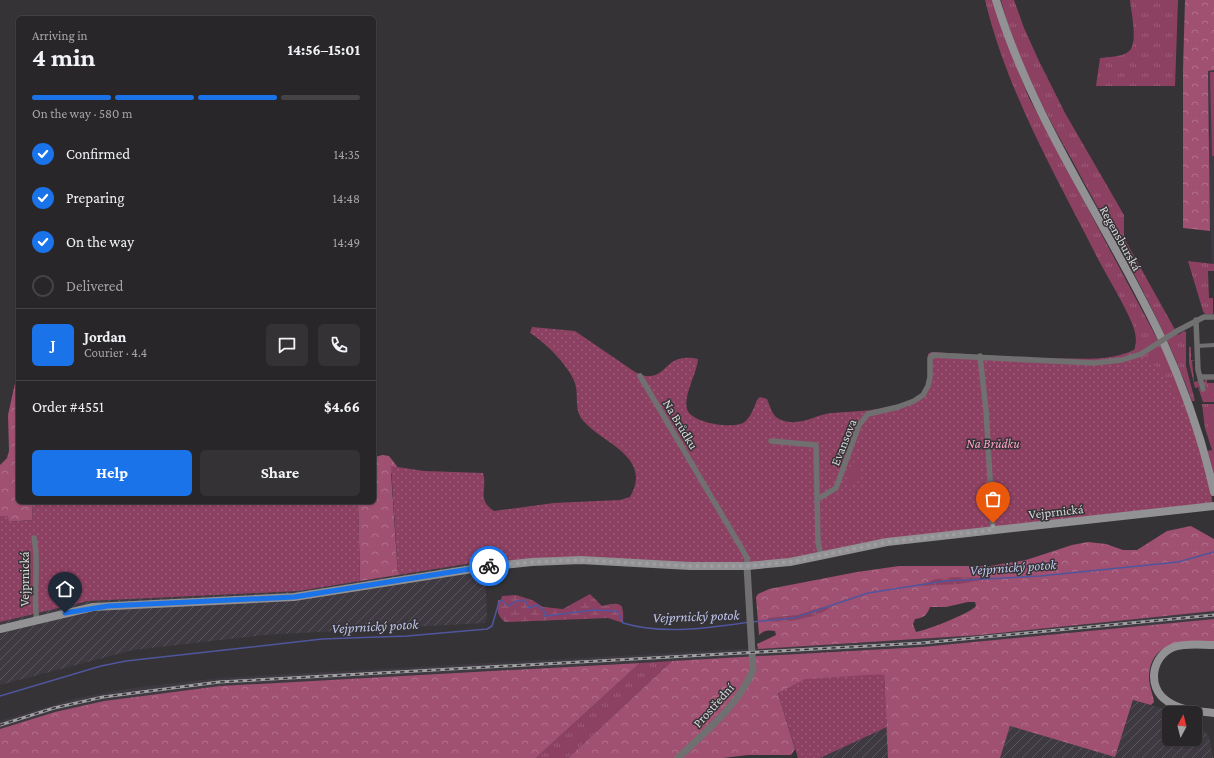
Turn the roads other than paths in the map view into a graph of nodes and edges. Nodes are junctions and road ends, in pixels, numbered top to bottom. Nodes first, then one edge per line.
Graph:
1 (996, 0) edge
2 (1214, 317) edge
3 (1196, 320) junction
4 (1214, 345) edge
5 (1198, 346) junction
6 (980, 356) junction
7 (640, 376) dead end
8 (1200, 377) junction
9 (1214, 377) edge
10 (1203, 389) dead end
11 (771, 441) dead end
12 (1214, 492) edge
13 (818, 499) junction
14 (1214, 506) edge
15 (993, 530) junction
16 (34, 538) dead end
17 (821, 555) junction
18 (748, 566) junction
19 (37, 620) junction
20 (0, 628) edge
21 (1214, 646) edge
22 (1214, 714) edge
23 (678, 758) edge

1 - 12 main road, Regensburská
2 - 3 street
3 - 5 street
3 - 6 street, bridge
4 - 5 street
5 - 8 street
6 - 13 street, Evansova
6 - 15 street
7 - 18 street, Na Brůdku
8 - 9 street
8 - 10 street
11 - 13 street, Evansova
13 - 17 street, Evansova
14 - 15 main road, Vejprnická
15 - 17 main road, Vejprnická
16 - 19 street, Vejprnická
17 - 18 main road, Vejprnická
18 - 19 main road, Vejprnická
18 - 23 street, Prostřední
19 - 20 main road, Vejprnická
21 - 22 main road

